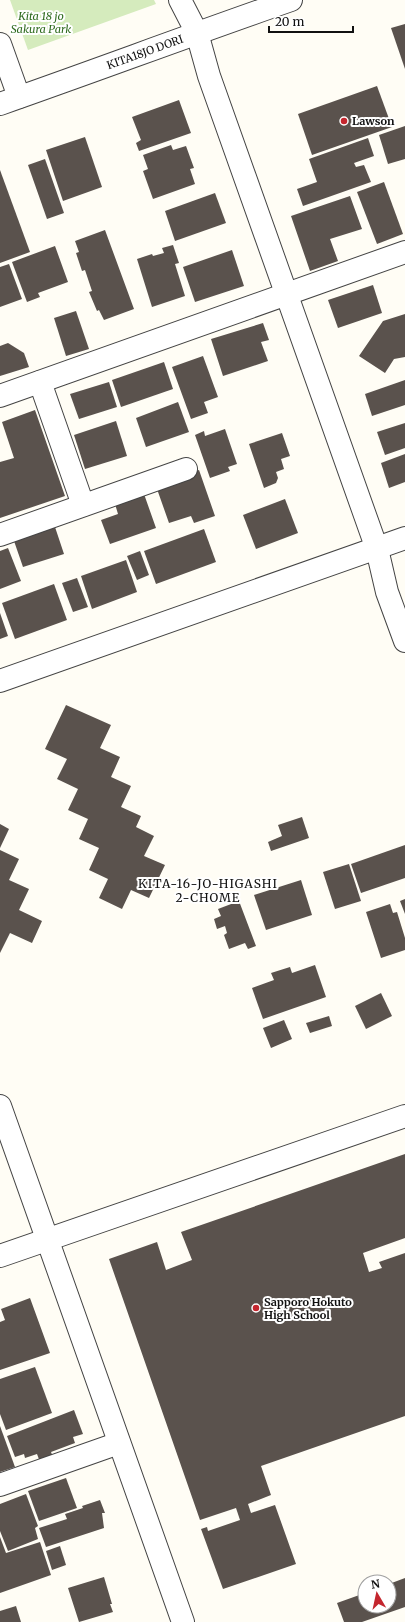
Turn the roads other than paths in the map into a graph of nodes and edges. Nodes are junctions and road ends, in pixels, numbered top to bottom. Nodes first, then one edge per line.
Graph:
1 (180, 0) edge
2 (290, 0) edge
3 (197, 33) junction
4 (0, 44) edge
5 (9, 100) edge
6 (405, 252) edge
7 (288, 294) junction
8 (40, 382) junction
9 (0, 396) edge
10 (186, 469) dead end
11 (82, 505) junction
12 (0, 535) edge
13 (405, 538) edge
14 (377, 549) junction
15 (405, 641) edge
16 (0, 681) edge
17 (0, 1106) edge
18 (405, 1116) edge
19 (47, 1240) junction
20 (0, 1256) edge
21 (119, 1443) junction
22 (0, 1485) edge
23 (183, 1622) edge

1 - 3 street
2 - 3 street, KITA18JO DORI
3 - 5 street, KITA18JO DORI
3 - 7 street
4 - 5 street
6 - 7 street
7 - 8 street
7 - 14 street
8 - 9 street
8 - 11 street
10 - 11 street
11 - 12 street
13 - 14 street
14 - 15 street
14 - 16 street
17 - 19 street
18 - 19 street
19 - 20 street
19 - 21 street
21 - 22 street
21 - 23 street

